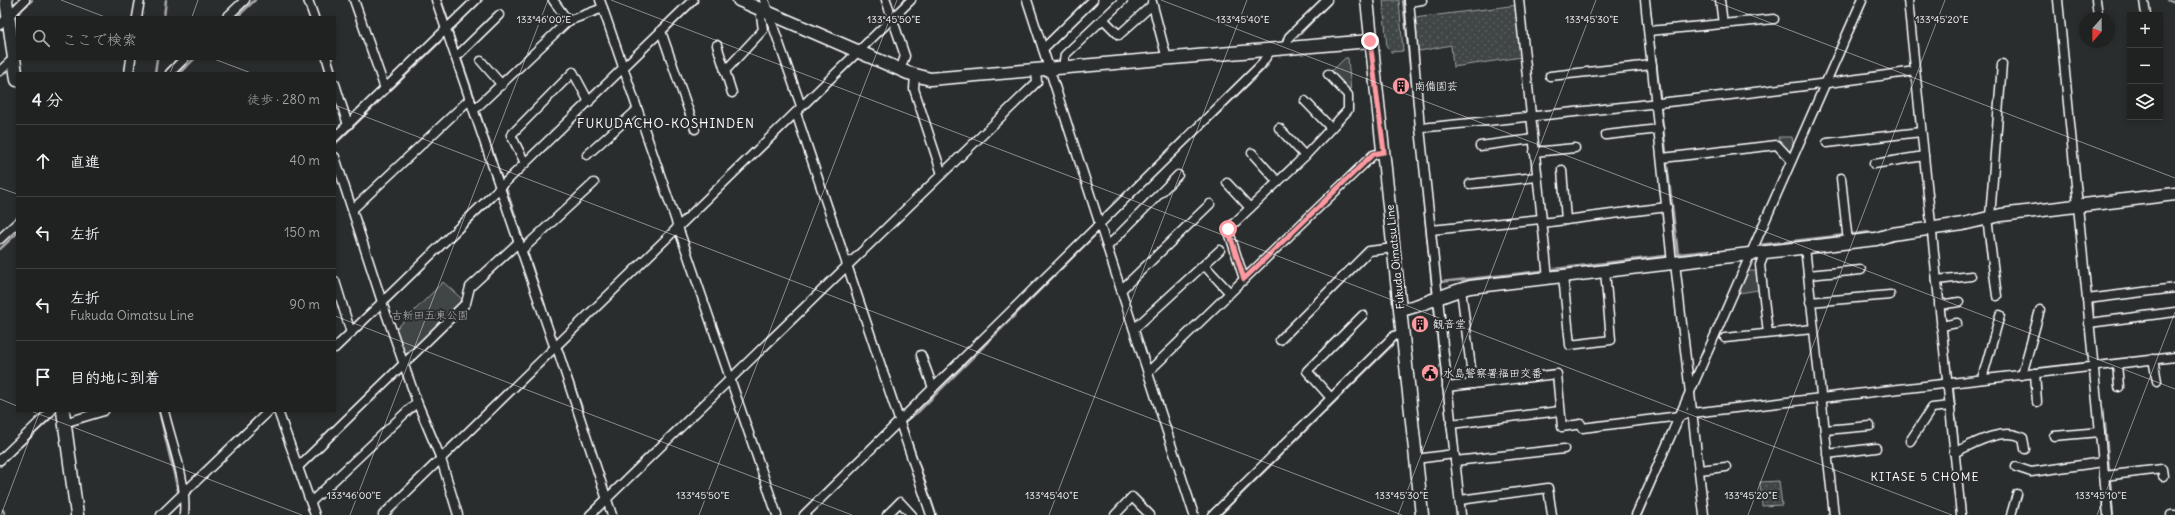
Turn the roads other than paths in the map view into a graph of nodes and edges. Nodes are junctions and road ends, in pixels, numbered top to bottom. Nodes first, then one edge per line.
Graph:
1 (6, 0) edge
2 (26, 0) edge
3 (140, 0) edge
4 (245, 0) edge
5 (308, 0) edge
6 (354, 0) edge
7 (436, 0) edge
8 (476, 0) edge
9 (553, 0) edge
10 (693, 0) edge
11 (739, 0) edge
12 (886, 0) edge
13 (911, 0) edge
14 (1027, 0) edge
15 (1093, 0) edge
16 (1123, 0) edge
17 (1327, 0) edge
18 (1367, 0) edge
19 (1422, 0) edge
20 (1519, 0) edge
21 (1646, 0) edge
22 (1720, 0) edge
23 (1862, 0) edge
24 (1908, 0) edge
25 (2058, 0) edge
26 (2096, 0) edge
27 (2144, 0) edge
28 (1409, 1) edge
29 (1152, 2) edge
30 (601, 4) edge
31 (764, 7) edge
32 (2098, 12) edge
33 (2146, 12) edge
34 (499, 15) dead end
35 (137, 16) edge
36 (228, 16) edge
37 (314, 16) edge
38 (892, 19) junction
39 (1103, 19) junction
40 (1774, 19) dead end
41 (4, 20) edge
42 (568, 21) junction
43 (1723, 24) junction
44 (448, 30) junction
45 (1649, 31) junction
46 (662, 34) junction
47 (1370, 41) junction
48 (717, 45) dead end
49 (1043, 49) junction
50 (1285, 49) junction
51 (1271, 50) junction
52 (858, 52) junction
53 (458, 55) junction
54 (14, 58) junction
55 (1167, 59) junction
56 (131, 60) edge
57 (183, 60) edge
58 (327, 60) edge
59 (481, 61) dead end
60 (2002, 64) dead end
61 (1652, 65) junction
62 (1064, 67) junction
63 (623, 68) junction
64 (1049, 68) junction
65 (725, 70) junction
66 (900, 70) junction
67 (1036, 70) junction
68 (0, 71) edge
69 (1915, 71) junction
70 (129, 72) edge
71 (171, 72) edge
72 (331, 72) edge
73 (16, 73) edge
74 (1328, 74) dead end
75 (915, 75) junction
76 (1550, 76) dead end
77 (1827, 84) junction
78 (502, 85) junction
79 (336, 87) edge
80 (385, 89) junction
81 (732, 93) dead end
82 (470, 99) junction
83 (1305, 101) dead end
84 (589, 102) junction
85 (1657, 104) junction
86 (476, 109) junction
87 (799, 109) junction
88 (637, 110) junction
89 (1531, 116) junction
90 (348, 124) junction
91 (1279, 128) dead end
92 (1331, 128) junction
93 (1420, 128) junction
94 (695, 129) dead end
95 (1659, 129) junction
96 (1921, 132) junction
97 (1606, 135) dead end
98 (336, 136) edge
99 (1533, 139) junction
100 (1827, 143) dead end
101 (1480, 146) dead end
102 (1575, 148) dead end
103 (1384, 152) junction
104 (1534, 152) junction
105 (1252, 153) dead end
106 (587, 155) dead end
107 (1305, 156) junction
108 (1924, 156) junction
109 (1662, 158) junction
110 (336, 160) edge
111 (1791, 160) junction
112 (525, 163) junction
113 (1874, 164) dead end
114 (1562, 170) dead end
115 (942, 174) junction
116 (1178, 175) dead end
117 (1537, 178) junction
118 (1841, 178) dead end
119 (1278, 182) junction
120 (594, 183) dead end
121 (1227, 183) dead end
122 (1470, 184) dead end
123 (503, 185) junction
124 (2175, 194) edge
125 (1210, 204) dead end
126 (2078, 206) junction
127 (1250, 208) junction
128 (1667, 208) junction
129 (353, 209) junction
130 (1988, 218) junction
131 (1566, 220) junction
132 (1542, 221) junction
133 (16, 223) edge
134 (1099, 227) junction
135 (1931, 228) junction
136 (678, 230) junction
137 (1431, 230) junction
138 (0, 239) edge
139 (519, 242) junction
140 (1848, 242) junction
141 (1108, 246) junction
142 (1394, 248) junction
143 (1805, 248) junction
144 (524, 249) junction
145 (1220, 250) dead end
146 (1765, 252) junction
147 (1750, 254) junction
148 (850, 263) junction
149 (1674, 263) junction
150 (1204, 264) junction
151 (1861, 270) dead end
152 (1605, 271) junction
153 (1808, 275) junction
154 (1563, 276) junction
155 (1971, 276) dead end
156 (1548, 278) junction
157 (1244, 279) junction
158 (1937, 280) junction
159 (336, 284) edge
160 (2175, 288) edge
161 (1122, 289) junction
162 (1461, 289) junction
163 (1230, 293) junction
164 (1890, 295) dead end
165 (1997, 296) dead end
166 (1438, 299) junction
167 (2087, 299) junction
168 (1810, 302) junction
169 (1959, 302) dead end
170 (383, 305) junction
171 (1939, 305) junction
172 (1401, 310) junction
173 (2040, 310) dead end
174 (2175, 312) edge
175 (1363, 314) dead end
176 (2000, 315) dead end
177 (1957, 323) dead end
178 (2089, 323) junction
179 (1941, 326) junction
180 (1134, 329) junction
181 (1813, 329) junction
182 (351, 333) junction
183 (1403, 333) junction
184 (1768, 333) junction
185 (1725, 338) dead end
186 (1280, 340) dead end
187 (558, 345) junction
188 (336, 347) edge
189 (921, 355) dead end
190 (2175, 357) edge
191 (2153, 360) junction
192 (2117, 364) junction
193 (404, 365) junction
194 (2094, 367) junction
195 (1148, 372) junction
196 (2035, 373) junction
197 (2022, 375) junction
198 (1982, 379) junction
199 (729, 380) junction
200 (2157, 381) dead end
201 (1947, 383) junction
202 (1473, 384) junction
203 (1448, 387) junction
204 (2119, 387) dead end
205 (933, 388) junction
206 (1691, 396) junction
207 (1331, 398) junction
208 (1821, 399) junction
209 (417, 402) junction
210 (2037, 402) dead end
211 (1950, 406) junction
212 (1560, 411) junction
213 (50, 412) edge
214 (97, 412) edge
215 (164, 412) edge
216 (268, 412) edge
217 (278, 412) edge
218 (1685, 415) junction
219 (64, 417) edge
220 (901, 421) junction
221 (1451, 424) junction
222 (1870, 426) dead end
223 (1824, 430) junction
224 (2100, 432) junction
225 (2054, 436) dead end
226 (1910, 440) dead end
227 (1876, 448) dead end
228 (1564, 449) dead end
229 (2025, 450) dead end
230 (1954, 453) junction
231 (1827, 454) junction
232 (1416, 458) junction
233 (1455, 458) junction
234 (441, 459) junction
235 (0, 460) edge
236 (2103, 462) junction
237 (298, 467) junction
238 (1726, 467) dead end
239 (2016, 467) dead end
240 (1699, 470) junction
241 (2108, 475) junction
242 (2163, 476) dead end
243 (182, 494) junction
244 (2017, 494) dead end
245 (608, 497) junction
246 (1460, 500) junction
247 (311, 502) junction
248 (930, 512) edge
249 (77, 515) edge
250 (161, 515) edge
251 (184, 515) edge
252 (316, 515) edge
253 (383, 515) edge
254 (458, 515) edge
255 (590, 515) edge
256 (612, 515) edge
257 (777, 515) edge
258 (804, 515) edge
259 (887, 515) edge
260 (912, 515) edge
261 (922, 515) edge
262 (1115, 515) edge
263 (1150, 515) edge
264 (1194, 515) edge
265 (1213, 515) edge
266 (1422, 515) edge
267 (1461, 515) edge
268 (1552, 515) edge
269 (1636, 515) edge
270 (1704, 515) edge
271 (1834, 515) edge
272 (1961, 515) edge
273 (2011, 515) edge
274 (2108, 515) edge
275 (2171, 515) edge
276 (2175, 515) edge

1 - 41 street
2 - 41 street
3 - 35 street
4 - 36 street
5 - 37 street
6 - 80 street
7 - 44 street
8 - 44 street
9 - 42 street
10 - 46 street
11 - 31 street
12 - 38 street
13 - 38 street
14 - 49 street
15 - 49 street
16 - 39 street
17 - 50 street
18 - 47 street, Fukuda Oimatsu Line
19 - 28 street
20 - 89 street
21 - 45 street
22 - 43 street
23 - 77 street
24 - 69 street
25 - 126 street
26 - 32 street
27 - 33 street
28 - 93 street
29 - 39 street
29 - 55 street
30 - 42 street
30 - 63 street
31 - 52 street
31 - 65 street
31 - 87 street
34 - 53 street
38 - 52 street
38 - 66 street
39 - 62 street
40 - 43 street
41 - 54 street
42 - 78 street
43 - 45 street
44 - 53 street
44 - 80 street
45 - 61 street
46 - 63 street
46 - 94 street
47 - 50 street
47 - 103 street, Fukuda Oimatsu Line
48 - 65 street
49 - 64 street
50 - 51 street
51 - 55 street
51 - 134 street
52 - 66 street
52 - 87 street
53 - 82 street
54 - 68 street
54 - 73 street
55 - 62 street
56 - 70 street
57 - 71 street
58 - 72 street
59 - 78 street
60 - 130 street
61 - 76 street
61 - 85 street
62 - 64 street
63 - 84 street
63 - 88 street
64 - 67 street
64 - 134 street
65 - 81 street
66 - 75 street
67 - 75 street
67 - 115 street
69 - 77 street
69 - 96 street
74 - 92 street
75 - 115 street
77 - 85 street
77 - 111 street
78 - 86 street
79 - 90 street
80 - 90 street
82 - 86 street
82 - 129 street
83 - 92 street
84 - 112 street
84 - 112 street
85 - 89 street
85 - 95 street
86 - 123 street
87 - 136 street
87 - 148 street
88 - 106 street
88 - 136 street
89 - 93 street
89 - 99 street
90 - 98 street
91 - 107 street
92 - 107 street
93 - 137 street
95 - 97 street
95 - 109 street
96 - 100 street
96 - 108 street
99 - 101 street
99 - 104 street
102 - 104 street
103 - 142 street, Fukuda Oimatsu Line
103 - 157 street
104 - 117 street
105 - 119 street
107 - 119 street
108 - 113 street
108 - 135 street
109 - 111 street
109 - 128 street
110 - 129 street
111 - 147 street
112 - 123 street
114 - 131 street
115 - 148 street
116 - 141 street
117 - 122 street
117 - 132 street
118 - 140 street
119 - 127 street
120 - 144 street
121 - 127 street
123 - 139 street
123 - 170 street
124 - 126 street
125 - 161 street
126 - 130 street
126 - 167 street
127 - 157 street
128 - 131 street
128 - 149 street
129 - 170 street
130 - 135 street
130 - 165 street
131 - 132 street
132 - 137 street
132 - 156 street
133 - 138 street
134 - 141 street
134 - 205 street
135 - 140 street
135 - 158 street
136 - 187 street
136 - 199 street
137 - 166 street
139 - 144 street
139 - 193 street
140 - 143 street
141 - 161 street
142 - 172 street, Fukuda Oimatsu Line
142 - 186 street
143 - 146 street
143 - 153 street
144 - 187 street
145 - 150 street
146 - 147 street
146 - 184 street
147 - 149 street
147 - 206 street
148 - 199 street
148 - 220 street
149 - 152 street
149 - 206 street
150 - 163 street
150 - 180 street
151 - 153 street
152 - 154 street
152 - 154 street
153 - 168 street
154 - 156 street
155 - 158 street
156 - 162 street
157 - 163 street
158 - 171 street
159 - 182 street
160 - 167 street
161 - 180 street
162 - 166 street
162 - 202 street
163 - 195 street
164 - 168 street
166 - 172 street
166 - 203 street
167 - 178 street
168 - 181 street
169 - 171 street
170 - 182 street
170 - 193 street
171 - 179 street
172 - 183 street, Fukuda Oimatsu Line
173 - 197 street
174 - 178 street
175 - 207 street
176 - 198 street
177 - 179 street
178 - 194 street
179 - 201 street
180 - 195 street
181 - 184 street
181 - 208 street
182 - 188 street
183 - 207 street
183 - 232 street, Fukuda Oimatsu Line
184 - 185 street
187 - 234 street
187 - 245 street
189 - 205 street
190 - 191 street
191 - 192 street
191 - 200 street
192 - 194 street
192 - 204 street
193 - 209 street
193 - 237 street
194 - 196 street
194 - 224 street
195 - 264 street
196 - 197 street
196 - 210 street
197 - 198 street
198 - 201 street
199 - 245 street
199 - 257 street
201 - 208 street
201 - 211 street
202 - 203 street
202 - 212 street
203 - 221 street
205 - 220 street
206 - 218 street
206 - 218 street
207 - 265 street
208 - 218 street
208 - 223 street
209 - 234 street
209 - 247 street
211 - 226 street
211 - 230 street
212 - 218 street
212 - 221 street
213 - 235 street
214 - 219 street
215 - 243 street
216 - 243 street
217 - 237 street
218 - 240 street
218 - 269 street
219 - 249 street
220 - 248 street
220 - 258 street
221 - 233 street
222 - 223 street
223 - 231 street
224 - 225 street
224 - 236 street
227 - 231 street
228 - 233 street
229 - 230 street
230 - 272 street
231 - 271 street
232 - 233 street
232 - 266 street, Fukuda Oimatsu Line
233 - 246 street
234 - 253 street
234 - 254 street
236 - 239 street
236 - 241 street
237 - 247 street
238 - 240 street
240 - 270 street
241 - 242 street
241 - 274 street
243 - 250 street
243 - 251 street
244 - 273 street
245 - 255 street
245 - 256 street
246 - 267 street
246 - 268 street
247 - 252 street
248 - 261 street
259 - 260 street
262 - 263 street
275 - 276 street

